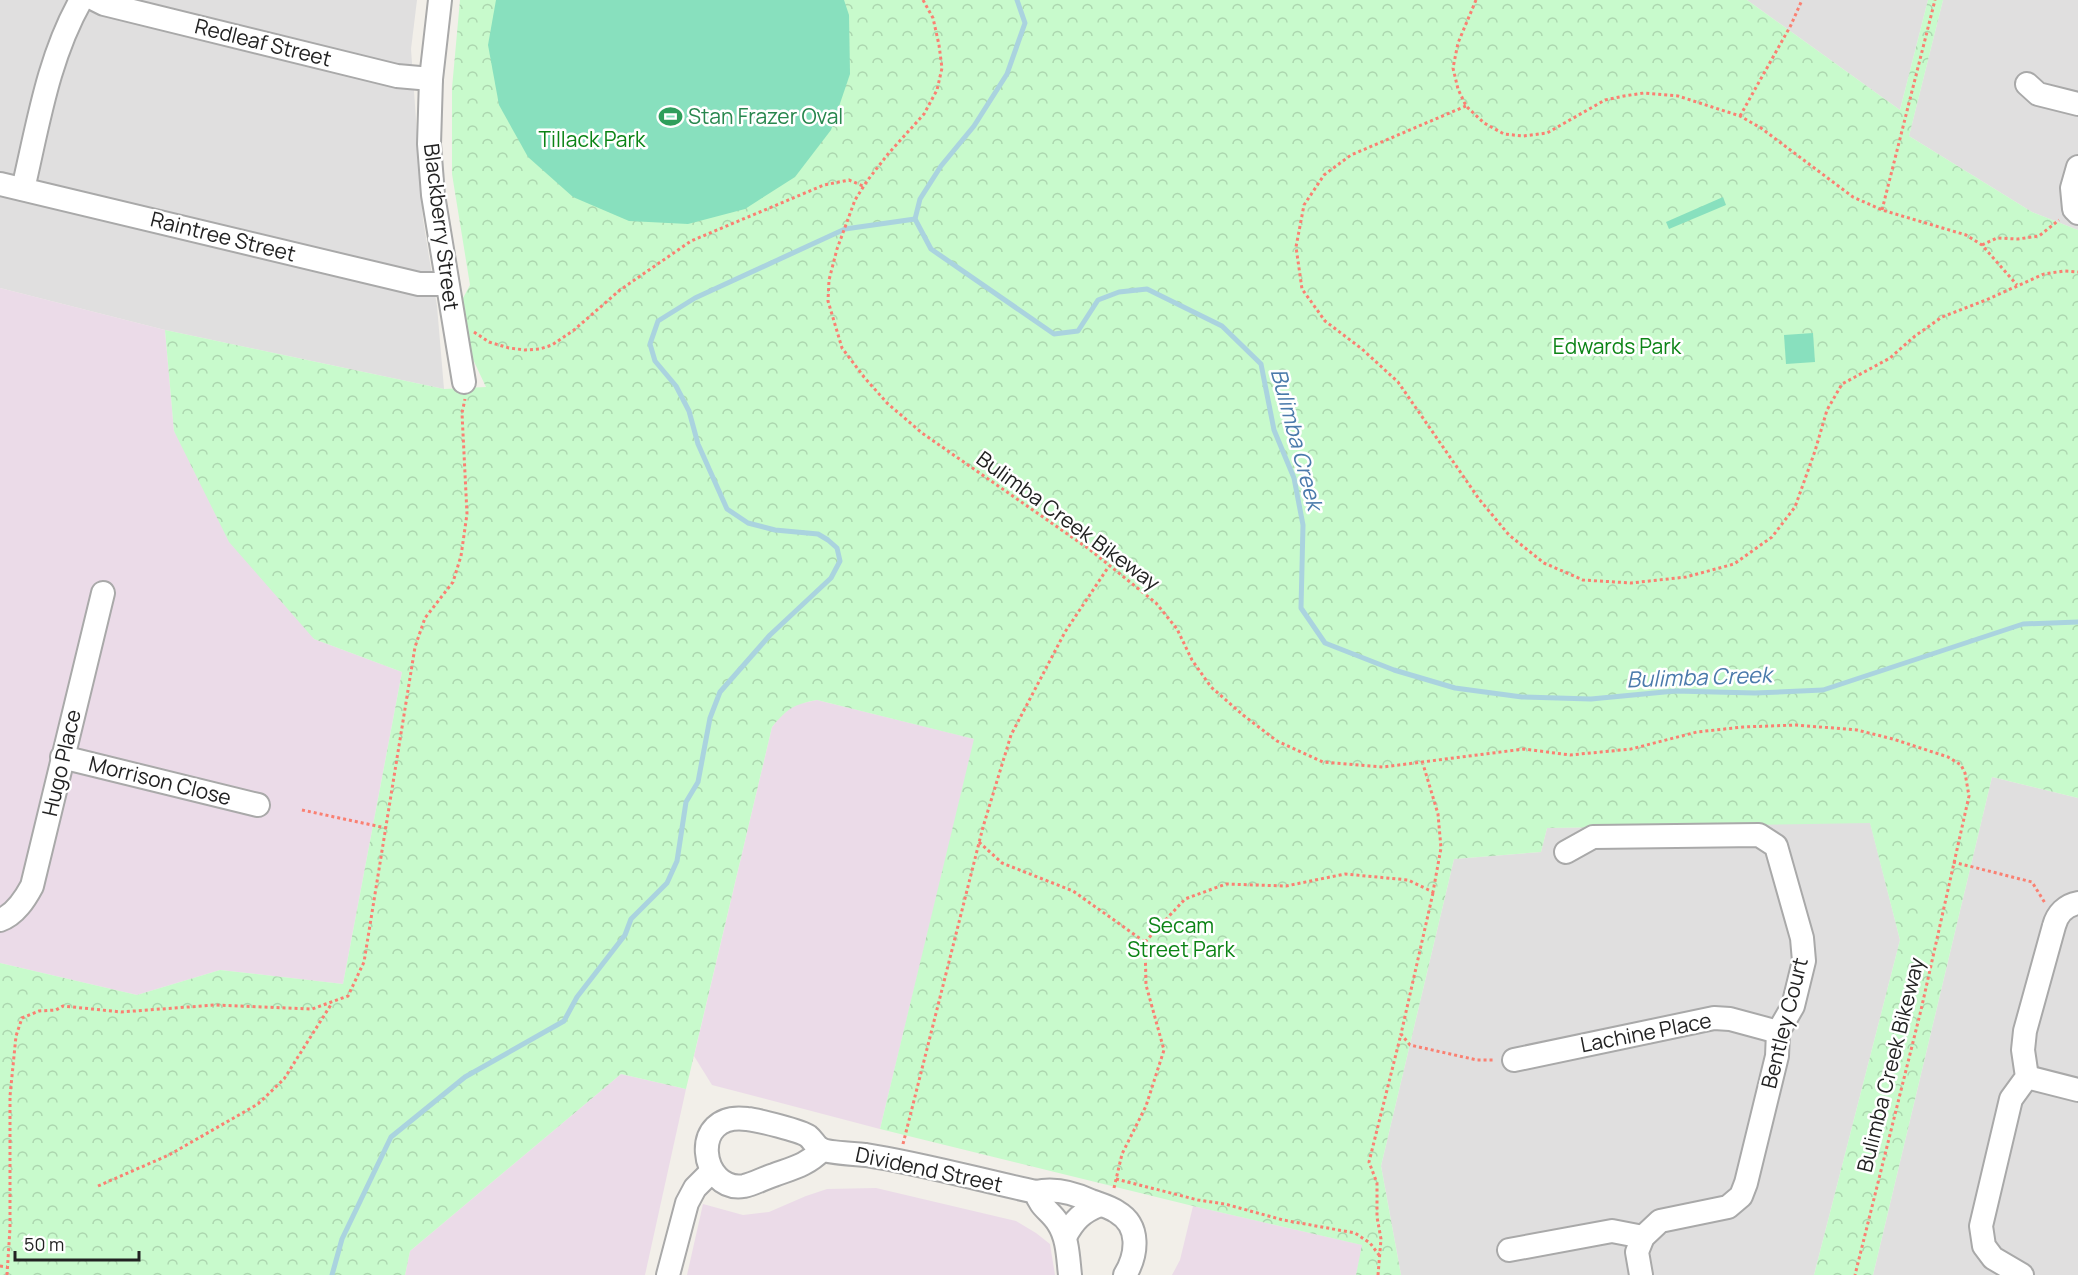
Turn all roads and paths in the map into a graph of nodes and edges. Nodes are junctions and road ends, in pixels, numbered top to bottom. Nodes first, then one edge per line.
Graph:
1 (81, 0) edge
2 (96, 0) edge
3 (440, 0) edge
4 (923, 0) edge
5 (1476, 0) edge
6 (1802, 0) edge
7 (1935, 0) edge
8 (431, 79) junction
9 (2027, 84) dead end
10 (2078, 104) edge
11 (1466, 106) junction
12 (1740, 116) junction
13 (2078, 167) edge
14 (0, 184) edge
15 (863, 186) junction
16 (23, 189) junction
17 (1882, 210) junction
18 (2076, 211) edge
19 (1982, 245) junction
20 (2078, 272) edge
21 (447, 284) junction
22 (2016, 285) junction
23 (453, 317) junction
24 (464, 382) joint
25 (1109, 566) junction
26 (103, 593) dead end
27 (62, 757) junction
28 (1423, 763) junction
29 (258, 805) dead end
30 (302, 810) dead end
31 (386, 828) junction
32 (979, 842) junction
33 (1566, 852) dead end
34 (1953, 862) junction
35 (1433, 892) junction
36 (2078, 903) edge
37 (2057, 916) junction
38 (0, 920) edge
39 (1145, 942) junction
40 (333, 1001) junction
41 (1778, 1032) junction
42 (1401, 1034) junction
43 (1515, 1060) joint
44 (2027, 1077) junction
45 (2078, 1090) edge
46 (822, 1150) junction
47 (899, 1162) junction
48 (712, 1171) junction
49 (1116, 1179) junction
50 (98, 1186) dead end
51 (1036, 1192) junction
52 (1107, 1196) junction
53 (1065, 1237) junction
54 (1643, 1237) junction
55 (1509, 1250) dead end
56 (1379, 1255) junction
57 (0, 1266) edge
58 (7, 1267) junction
59 (7, 1275) edge
60 (668, 1275) edge
61 (1070, 1275) edge
62 (1125, 1275) edge
63 (1378, 1275) edge
64 (1641, 1275) edge
65 (1855, 1275) edge
66 (2022, 1275) edge

1 - 16 street
2 - 8 street, Redleaf Street
3 - 8 street, Blackberry Street
4 - 15 path, Bulimba Creek Bikeway
5 - 11 path
6 - 12 path
7 - 17 path
8 - 21 street, Blackberry Street
9 - 10 street
11 - 12 path
11 - 22 path
12 - 17 path
13 - 18 street
14 - 16 street, Raintree Street
15 - 23 path
15 - 25 path, Bulimba Creek Bikeway
16 - 21 street, Raintree Street
17 - 19 path
18 - 19 path
19 - 22 path
20 - 22 path
21 - 23 street, Blackberry Street
23 - 24 street, Blackberry Street
24 - 31 path
25 - 28 path, Bulimba Creek Bikeway
25 - 32 path
26 - 27 street, Hugo Place
27 - 29 street, Morrison Close
27 - 38 street, Hugo Place
28 - 34 path, Bulimba Creek Bikeway
28 - 35 path
30 - 31 path
31 - 40 path
32 - 39 path
32 - 47 path
33 - 41 street, Bentley Court
34 - 37 path
34 - 65 path, Bulimba Creek Bikeway
35 - 39 path
35 - 42 path
36 - 37 street
37 - 44 street
39 - 49 path
40 - 50 path
40 - 58 path
41 - 43 street, Lachine Place
41 - 54 street, Bentley Court
42 - 43 path
42 - 56 path
44 - 45 street
44 - 66 street
46 - 47 street, Dividend Street
46 - 48 street
46 - 48 street, Dividend Street
47 - 51 street, Dividend Street
48 - 60 street
49 - 52 path
49 - 56 path
51 - 52 street, Dividend Street
51 - 53 street
52 - 53 street
52 - 62 street, Dividend Street
53 - 61 street
54 - 55 street
54 - 64 street
56 - 63 path
57 - 58 path
58 - 59 path

